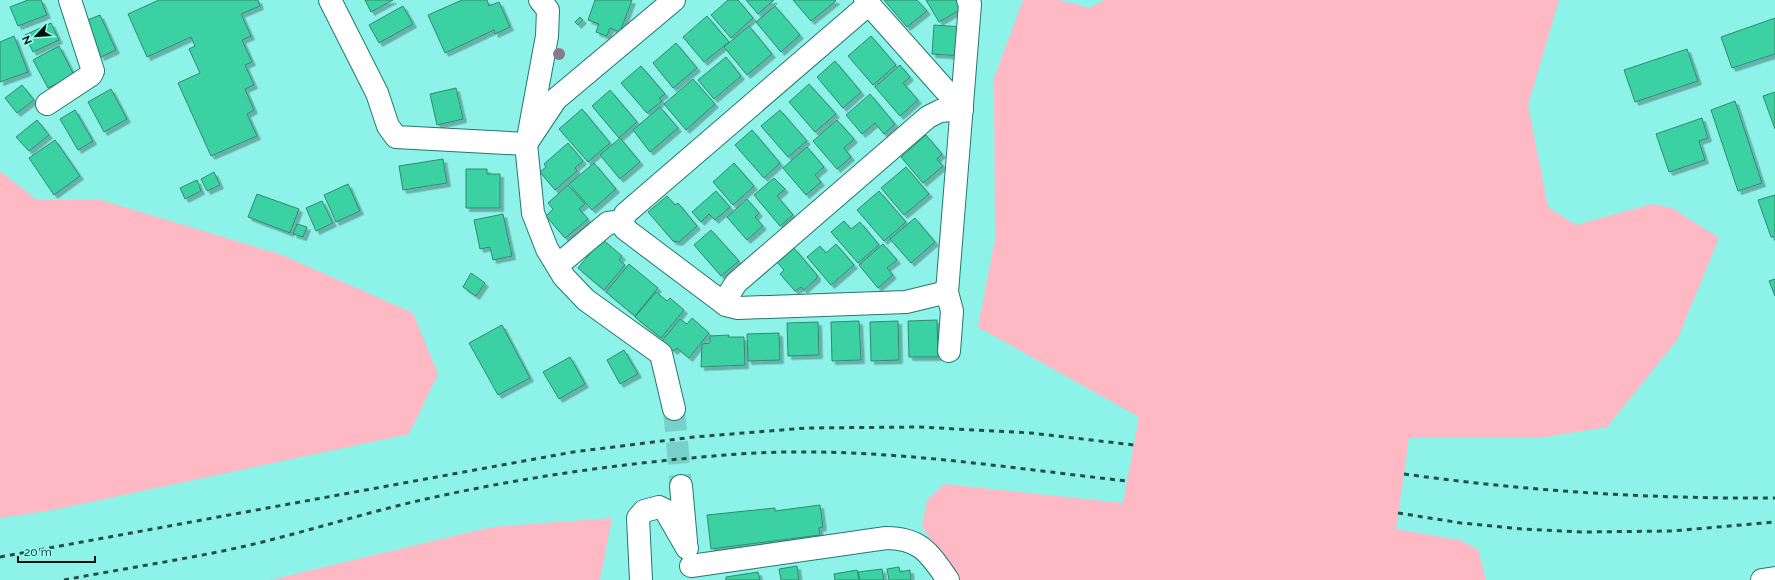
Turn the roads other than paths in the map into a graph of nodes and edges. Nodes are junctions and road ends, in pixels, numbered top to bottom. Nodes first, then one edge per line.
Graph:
1 (70, 0) edge
2 (330, 0) edge
3 (540, 0) edge
4 (674, 0) edge
5 (968, 0) edge
6 (867, 2) edge
7 (47, 104) dead end
8 (962, 109) junction
9 (526, 144) junction
10 (623, 221) junction
11 (558, 265) junction
12 (947, 292) junction
13 (726, 306) junction
14 (949, 352) dead end
15 (674, 409) tunnel mouth
16 (681, 486) tunnel mouth
17 (692, 565) edge
18 (1775, 578) edge
19 (641, 580) edge
20 (948, 580) edge
21 (1762, 580) edge

1 - 7 street
2 - 9 street
3 - 9 street
4 - 9 street
5 - 8 street
6 - 8 street
6 - 10 street
8 - 12 street
8 - 13 street
9 - 11 street
10 - 11 street
10 - 13 street
11 - 15 street
12 - 13 street
12 - 14 street
16 - 17 street
17 - 19 street
17 - 20 street
18 - 21 street

